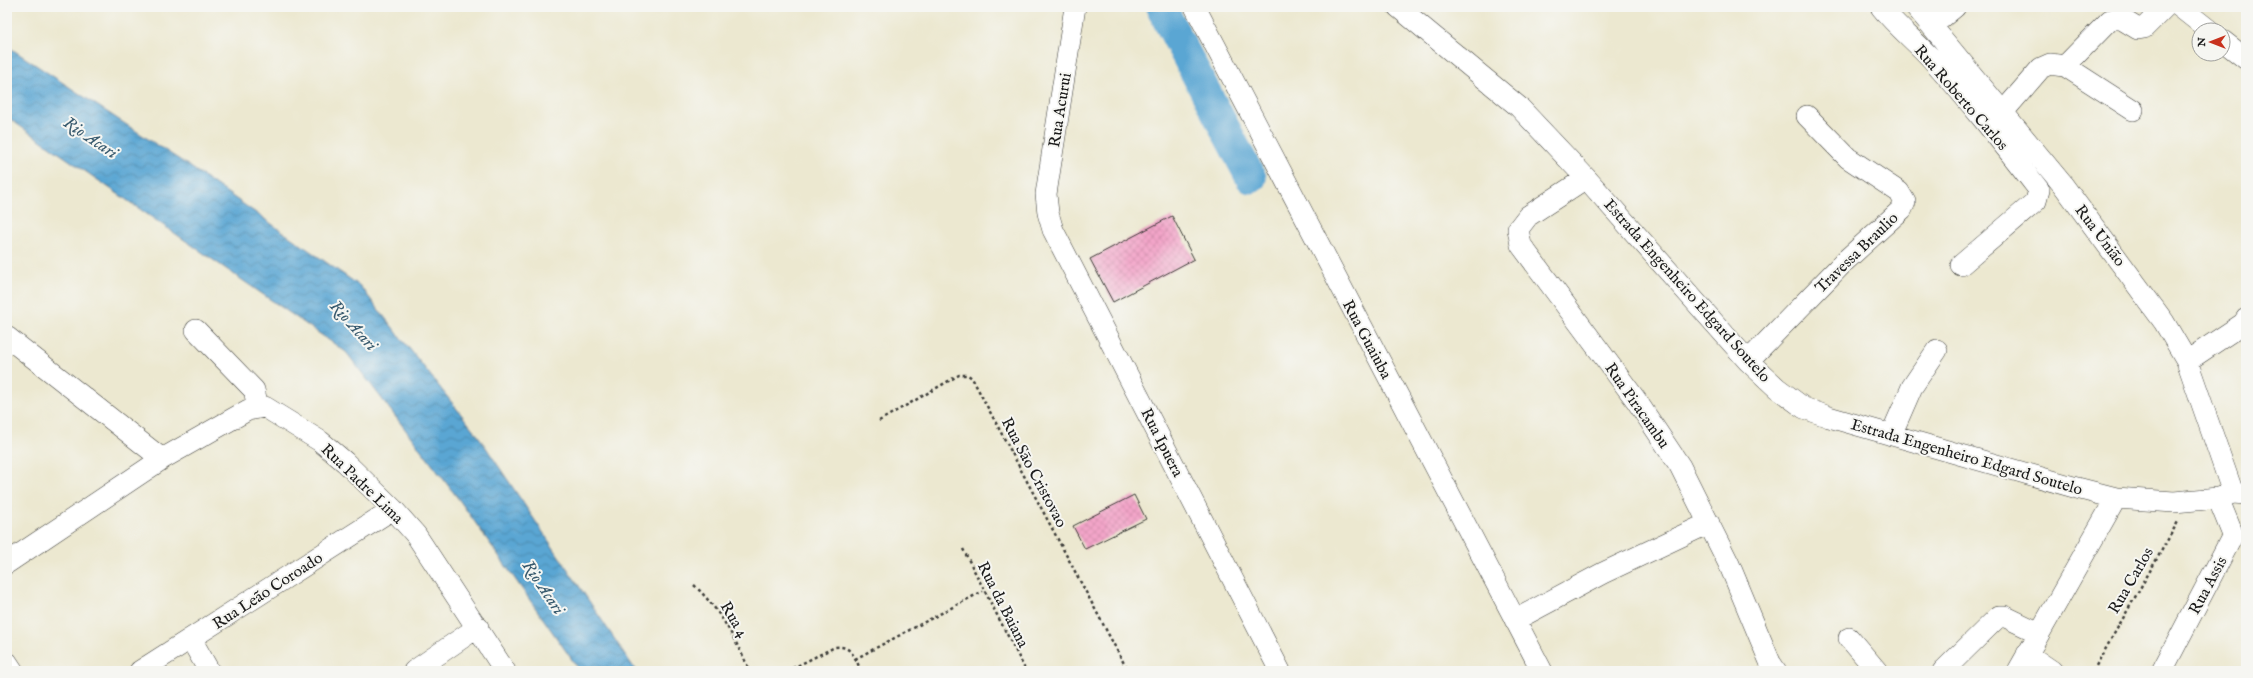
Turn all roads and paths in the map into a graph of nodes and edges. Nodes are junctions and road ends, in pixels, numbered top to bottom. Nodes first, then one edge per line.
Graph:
1 (1075, 7) edge
2 (1195, 7) edge
3 (1398, 7) edge
4 (1881, 7) edge
5 (1916, 7) edge
6 (1955, 7) edge
7 (2165, 7) edge
8 (2180, 7) edge
9 (2200, 22) edge
10 (1932, 26) junction
11 (2231, 47) edge
12 (2246, 58) edge
13 (2065, 66) junction
14 (1981, 100) junction
15 (2133, 110) dead end
16 (2003, 112) junction
17 (1807, 116) dead end
18 (1586, 178) junction
19 (1048, 213) joint
20 (1961, 265) dead end
21 (2246, 319) edge
22 (196, 330) dead end
23 (7, 337) edge
24 (1936, 350) dead end
25 (1748, 361) junction
26 (2186, 361) junction
27 (258, 407) junction
28 (879, 421) dead end
29 (1891, 435) junction
30 (162, 459) junction
31 (2232, 495) edge
32 (2116, 498) junction
33 (2190, 502) junction
34 (393, 509) junction
35 (1709, 523) junction
36 (2239, 540) edge
37 (963, 548) dead end
38 (7, 563) edge
39 (694, 585) dead end
40 (983, 591) junction
41 (1515, 620) junction
42 (478, 627) junction
43 (2039, 633) junction
44 (1849, 638) dead end
45 (191, 639) junction
46 (855, 659) junction
47 (7, 662) edge
48 (2022, 662) edge
49 (13, 671) edge
50 (140, 671) edge
51 (209, 671) edge
52 (414, 671) edge
53 (505, 671) edge
54 (750, 671) edge
55 (787, 671) edge
56 (861, 671) edge
57 (1026, 671) edge
58 (1128, 671) edge
59 (1280, 671) edge
60 (1542, 671) edge
61 (1776, 671) edge
62 (1877, 671) edge
63 (1943, 671) edge
64 (2052, 671) edge
65 (2092, 671) edge
66 (2162, 671) edge

1 - 19 street, Rua Acurui
2 - 41 street, Rua Guaiuba
3 - 18 street, Estrada Engenheiro Edgard Soutelo
4 - 14 street, Rua Roberto Carlos
5 - 10 street, Rua União
6 - 10 street
7 - 13 street
8 - 9 street
10 - 14 street, Rua União
11 - 12 street
13 - 15 street
13 - 16 street
14 - 16 street, Rua União
14 - 20 street, Rua Roberto Carlos
16 - 26 street, Rua União
17 - 25 street, Travessa Braulio
18 - 25 street, Estrada Engenheiro Edgard Soutelo
18 - 35 street, Rua Piracambu
19 - 59 street, Rua Ipuera
21 - 26 street
22 - 27 street
23 - 30 street
24 - 29 street
25 - 29 street, Estrada Engenheiro Edgard Soutelo
26 - 31 street, Rua União
27 - 30 street
27 - 34 street, Rua Padre Lima
28 - 58 path, Rua Sāo Cristovao
29 - 32 street, Estrada Engenheiro Edgard Soutelo
30 - 38 street
31 - 33 street, Estrada Engenheiro Edgard Soutelo
31 - 36 street, Rua Assis
32 - 33 street, Estrada Engenheiro Edgard Soutelo
32 - 43 street
33 - 65 path, Rua Carlos
34 - 42 street, Rua Padre Lima
34 - 45 street, Rua Leão Coroado
35 - 41 street
35 - 61 street, Rua Piracambu
36 - 66 street, Rua Assis
37 - 40 path, Rua da Baiana
39 - 54 path, Rua 4
40 - 46 path
40 - 57 path, Rua da Baiana
41 - 60 street, Rua Guaiuba
42 - 52 street
42 - 53 street, Rua Padre Lima
43 - 48 street
43 - 63 street
44 - 62 street
45 - 50 street, Rua Leão Coroado
45 - 51 street
46 - 55 path
46 - 56 path
47 - 49 street
48 - 64 street

